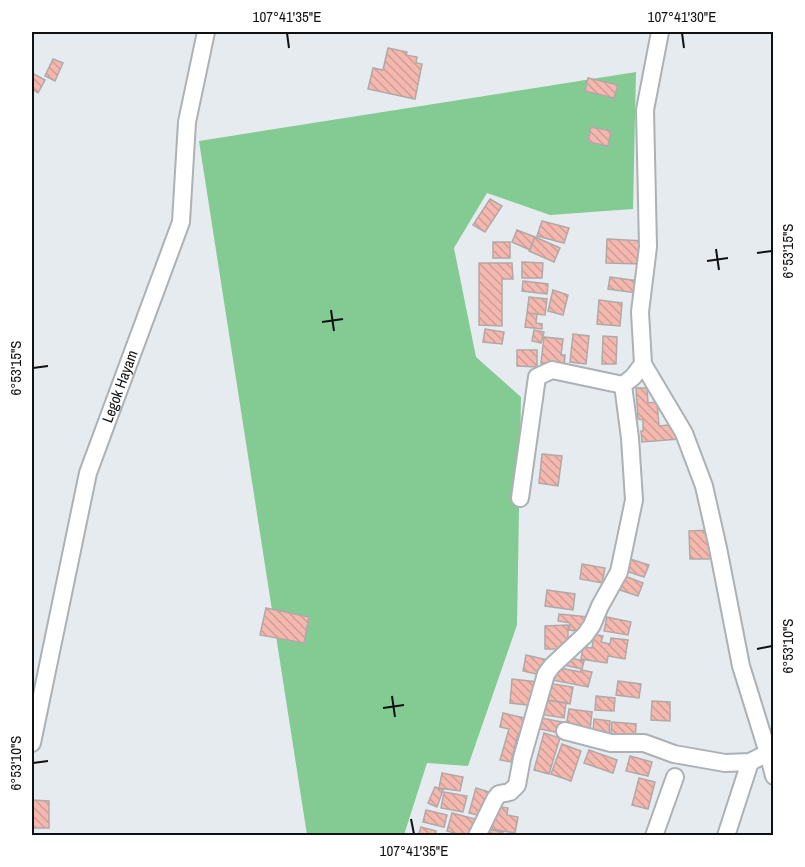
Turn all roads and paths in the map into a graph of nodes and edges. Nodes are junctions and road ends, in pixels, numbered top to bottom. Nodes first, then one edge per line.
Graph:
1 (206, 32) edge
2 (660, 32) edge
3 (643, 364) junction
4 (623, 385) junction
5 (520, 498) dead end
6 (565, 731) dead end
7 (32, 743) edge
8 (768, 753) junction
9 (750, 762) junction
10 (774, 776) edge
11 (675, 777) dead end
12 (477, 836) edge
13 (654, 836) edge
14 (726, 836) edge

1 - 7 street, Legok Hayam
2 - 3 street
3 - 4 street
3 - 8 street
4 - 5 street
4 - 12 street
6 - 9 street
8 - 9 street
8 - 10 street
9 - 14 street
11 - 13 street

